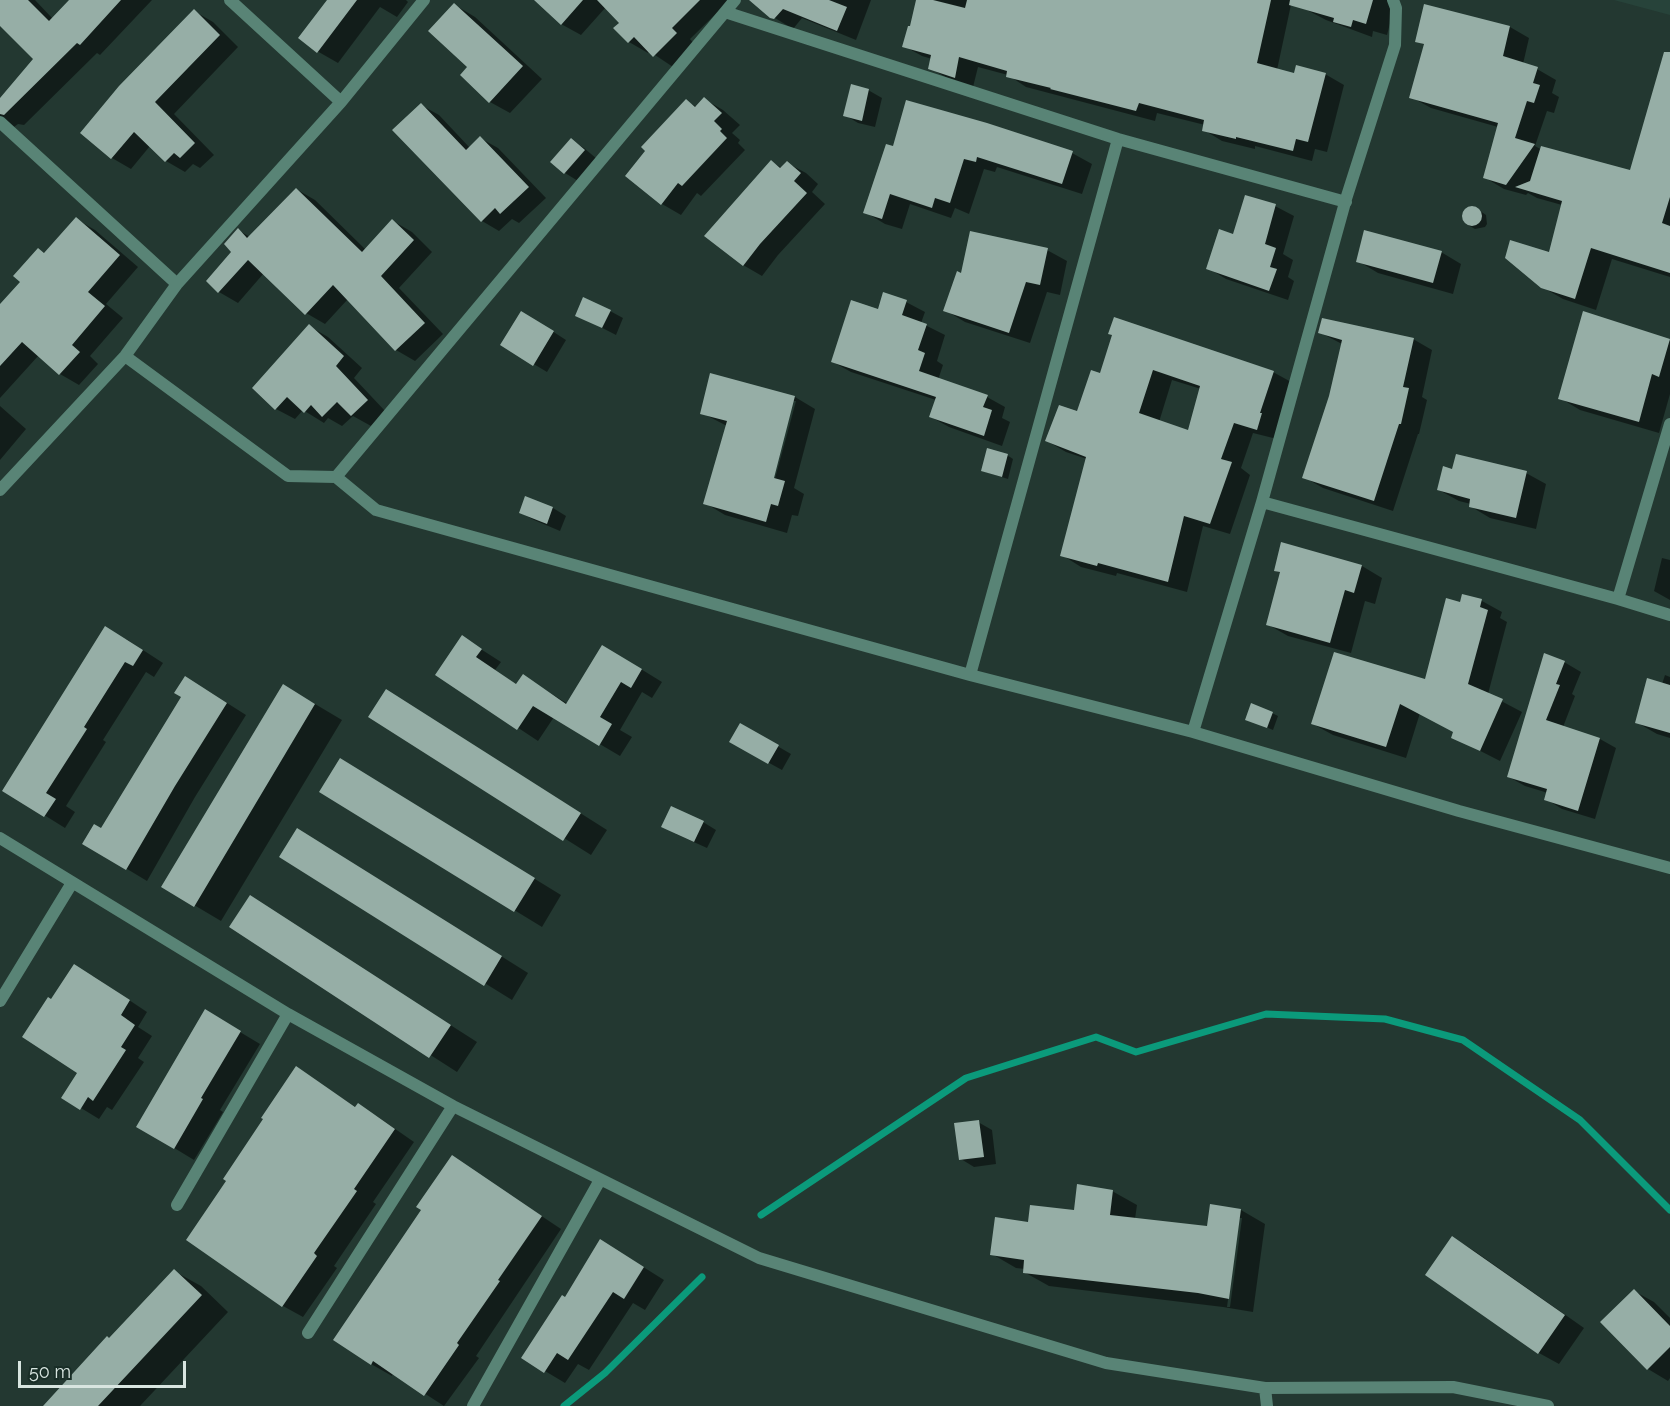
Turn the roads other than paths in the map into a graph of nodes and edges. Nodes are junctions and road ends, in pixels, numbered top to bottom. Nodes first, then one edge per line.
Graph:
1 (230, 0) edge
2 (424, 0) edge
3 (735, 0) edge
4 (1394, 0) edge
5 (725, 12) junction
6 (341, 102) junction
7 (1, 125) edge
8 (1118, 139) junction
9 (1346, 202) junction
10 (177, 284) junction
11 (125, 356) junction
12 (1670, 424) edge
13 (336, 477) junction
14 (0, 490) edge
15 (1262, 502) junction
16 (1618, 599) junction
17 (1670, 615) edge
18 (970, 675) junction
19 (1193, 732) junction
20 (0, 838) edge
21 (1670, 868) edge
22 (72, 883) junction
23 (0, 1000) edge
24 (288, 1014) junction
25 (453, 1106) junction
26 (600, 1179) junction
27 (177, 1205) dead end
28 (308, 1333) dead end
29 (1265, 1388) junction
30 (472, 1406) edge
31 (1267, 1406) edge
32 (1548, 1406) edge

1 - 6 street
2 - 6 street
3 - 5 street
4 - 9 street
5 - 8 street
5 - 13 street
6 - 10 street
7 - 10 street
8 - 9 street
8 - 18 street
9 - 15 street
10 - 11 street
11 - 13 street
11 - 14 street
12 - 16 street
13 - 18 street
15 - 16 street
15 - 19 street
16 - 17 street
18 - 19 street
19 - 21 street
20 - 22 street
22 - 23 street
22 - 24 street
24 - 25 street
24 - 27 street
25 - 26 street
25 - 28 street
26 - 29 street
26 - 30 street
29 - 31 street
29 - 32 street

